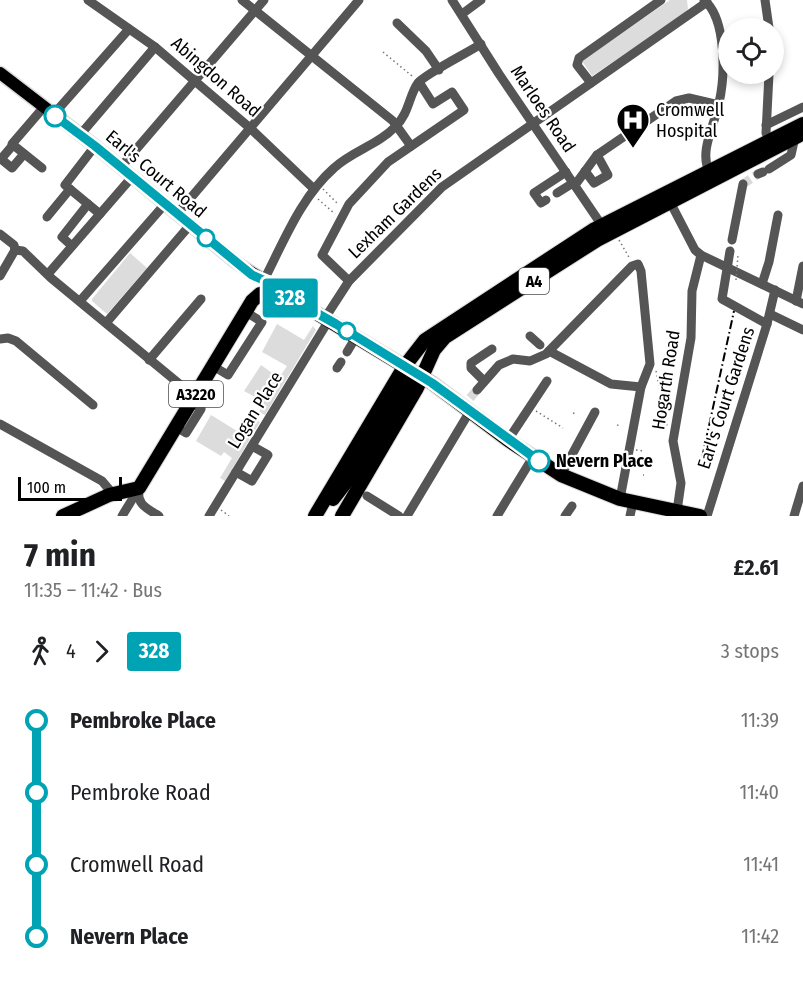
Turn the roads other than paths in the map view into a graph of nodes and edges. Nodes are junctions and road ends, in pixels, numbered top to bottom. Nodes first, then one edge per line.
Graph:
1 (88, 0) edge
2 (242, 0) edge
3 (264, 0) edge
4 (359, 0) edge
5 (452, 0) edge
6 (481, 0) edge
7 (661, 0) edge
8 (765, 0) edge
9 (706, 1) edge
10 (255, 10) junction
11 (462, 14) junction
12 (768, 18) edge
13 (397, 23) dead end
14 (129, 29) junction
15 (481, 45) junction
16 (155, 47) junction
17 (312, 56) junction
18 (439, 70) junction
19 (0, 73) edge
20 (195, 81) junction
21 (419, 82) junction
22 (591, 83) junction
23 (768, 84) edge
24 (719, 105) junction
25 (803, 107) edge
26 (48, 112) junction
27 (532, 124) junction
28 (803, 124) edge
29 (766, 125) junction
30 (397, 126) junction
31 (250, 128) junction
32 (80, 135) junction
33 (799, 135) edge
34 (769, 140) junction
35 (13, 145) junction
36 (95, 146) junction
37 (411, 146) junction
38 (24, 154) junction
39 (597, 155) junction
40 (121, 167) junction
41 (42, 168) dead end
42 (585, 171) junction
43 (709, 171) junction
44 (566, 172) junction
45 (764, 172) tunnel mouth
46 (132, 177) junction
47 (574, 184) junction
48 (742, 184) dead end
49 (70, 189) junction
50 (314, 189) junction
51 (557, 193) dead end
52 (668, 198) junction
53 (546, 201) dead end
54 (88, 204) junction
55 (165, 204) junction
56 (100, 214) junction
57 (177, 214) junction
58 (778, 215) dead end
59 (47, 217) dead end
60 (190, 225) junction
61 (609, 232) junction
62 (0, 234) edge
63 (732, 240) dead end
64 (72, 246) junction
65 (15, 250) junction
66 (734, 253) road end
67 (700, 255) junction
68 (803, 266) edge
69 (727, 267) junction
70 (48, 274) junction
71 (0, 276) edge
72 (258, 277) junction
73 (349, 281) junction
74 (762, 284) junction
75 (775, 290) junction
76 (283, 294) junction
77 (201, 299) dead end
78 (81, 301) junction
79 (800, 302) edge
80 (249, 306) junction
81 (327, 319) junction
82 (768, 319) junction
83 (106, 323) junction
84 (803, 330) edge
85 (530, 336) dead end
86 (356, 337) junction
87 (0, 339) edge
88 (424, 340) junction
89 (376, 349) junction
90 (492, 349) dead end
91 (545, 350) junction
92 (347, 351) dead end
93 (149, 360) junction
94 (404, 367) junction
95 (418, 379) junction
96 (484, 381) junction
97 (547, 381) dead end
98 (641, 387) junction
99 (477, 390) tunnel mouth
100 (193, 399) junction
101 (93, 405) dead end
102 (468, 405) junction
103 (595, 412) dead end
104 (0, 424) edge
105 (508, 440) junction
106 (252, 446) junction
107 (532, 457) junction
108 (236, 472) junction
109 (561, 475) junction
110 (803, 486) edge
111 (139, 488) junction
112 (114, 494) junction
113 (367, 496) dead end
114 (143, 506) junction
115 (572, 506) dead end
116 (628, 506) edge
117 (677, 511) junction
118 (124, 513) edge
119 (63, 516) edge
120 (159, 516) edge
121 (209, 516) edge
122 (315, 516) edge
123 (320, 516) edge
124 (342, 516) edge
125 (399, 516) edge
126 (407, 516) edge
127 (498, 516) edge
128 (565, 516) edge
129 (700, 516) edge
130 (706, 516) edge
131 (794, 516) edge

1 - 14 street, Abingdon Road
2 - 10 street
3 - 10 street
4 - 17 street
5 - 11 street, Marloes Road
6 - 11 street
7 - 22 street
8 - 12 street
9 - 22 street, Lexham Gardens
9 - 24 street, Lexham Gardens
10 - 17 street
10 - 20 street
11 - 15 street, Marloes Road
13 - 18 street
14 - 16 street, Abingdon Road
14 - 26 street
15 - 18 street
15 - 27 street, Marloes Road
16 - 20 street, Abingdon Road
16 - 32 street
17 - 30 street
17 - 31 street
18 - 21 street
19 - 26 main road, Earl's Court Road
20 - 31 street, Abingdon Road
20 - 40 street
21 - 30 street
21 - 37 street
22 - 27 street, Lexham Gardens
23 - 29 street
24 - 39 street
24 - 43 street, Lexham Gardens
25 - 29 street
26 - 32 main road, Earl's Court Road
26 - 35 street
27 - 44 street, Marloes Road
27 - 73 street, Lexham Gardens
28 - 34 highway, A4
29 - 34 street
30 - 37 street
30 - 50 street
31 - 50 street, Abingdon Road
31 - 57 street
32 - 36 main road, Earl's Court Road
33 - 45 street
33 - 52 highway, A4
34 - 43 highway, A4
35 - 38 street
35 - 38 street
36 - 40 main road, Earl's Court Road
36 - 49 street
37 - 73 street
38 - 41 street
39 - 42 street
39 - 42 street
40 - 46 main road, Earl's Court Road
42 - 47 street
43 - 52 highway, A4
44 - 47 street, Marloes Road
44 - 53 street
46 - 55 main road, Earl's Court Road
46 - 56 street
47 - 51 street
47 - 61 street, Marloes Road
48 - 63 street
49 - 54 street
49 - 59 street
50 - 72 street
52 - 61 highway, A4
52 - 67 street
54 - 56 street
54 - 64 street
55 - 57 main road, Earl's Court Road
55 - 78 street
56 - 64 street
57 - 60 main road, Earl's Court Road
58 - 74 street
60 - 72 main road, Earl's Court Road
60 - 83 street
61 - 88 highway, A4
61 - 95 highway, A4
62 - 65 street
64 - 70 street
65 - 70 street
65 - 71 street
66 - 69 street
67 - 69 street
67 - 117 street, Hogarth Road
68 - 79 street
69 - 74 street
69 - 82 street
70 - 78 street
72 - 76 main road, Earl's Court Road
72 - 80 main road
73 - 81 street, Lexham Gardens
74 - 75 street
75 - 79 street
75 - 82 street, Earl's Court Gardens
76 - 80 highway
76 - 81 highway, Earl's Court Road
77 - 93 street
78 - 83 street
80 - 100 highway, A3220
81 - 86 highway, Earl's Court Road
81 - 106 street, Logan Place
82 - 84 street
82 - 130 street, Earl's Court Gardens
83 - 93 street
85 - 91 street
86 - 89 highway, Earl's Court Road
86 - 92 street
87 - 101 street
88 - 89 highway, A4
88 - 94 highway, A4
89 - 94 highway, Earl's Court Road
90 - 96 street
91 - 96 street
91 - 98 street
91 - 98 street
93 - 100 street
94 - 95 highway, Earl's Court Road
94 - 122 highway, A4
95 - 102 highway, Earl's Court Road
95 - 123 highway
95 - 124 highway, A4
96 - 99 street
97 - 105 street
98 - 116 street
100 - 111 highway, A3220
102 - 105 highway, Earl's Court Road
102 - 126 street
103 - 109 street
104 - 112 street
105 - 107 highway, Earl's Court Road
106 - 108 street, Logan Place
106 - 108 street
107 - 109 highway, Earl's Court Road
107 - 127 street
108 - 121 street, Logan Place
109 - 116 highway, Earl's Court Road
110 - 131 street
111 - 112 highway
111 - 114 street
111 - 118 street
112 - 118 street
112 - 119 highway
113 - 125 street
114 - 118 street
114 - 120 street
115 - 128 street
116 - 117 highway, Earl's Court Road
117 - 129 highway, Earl's Court Road

